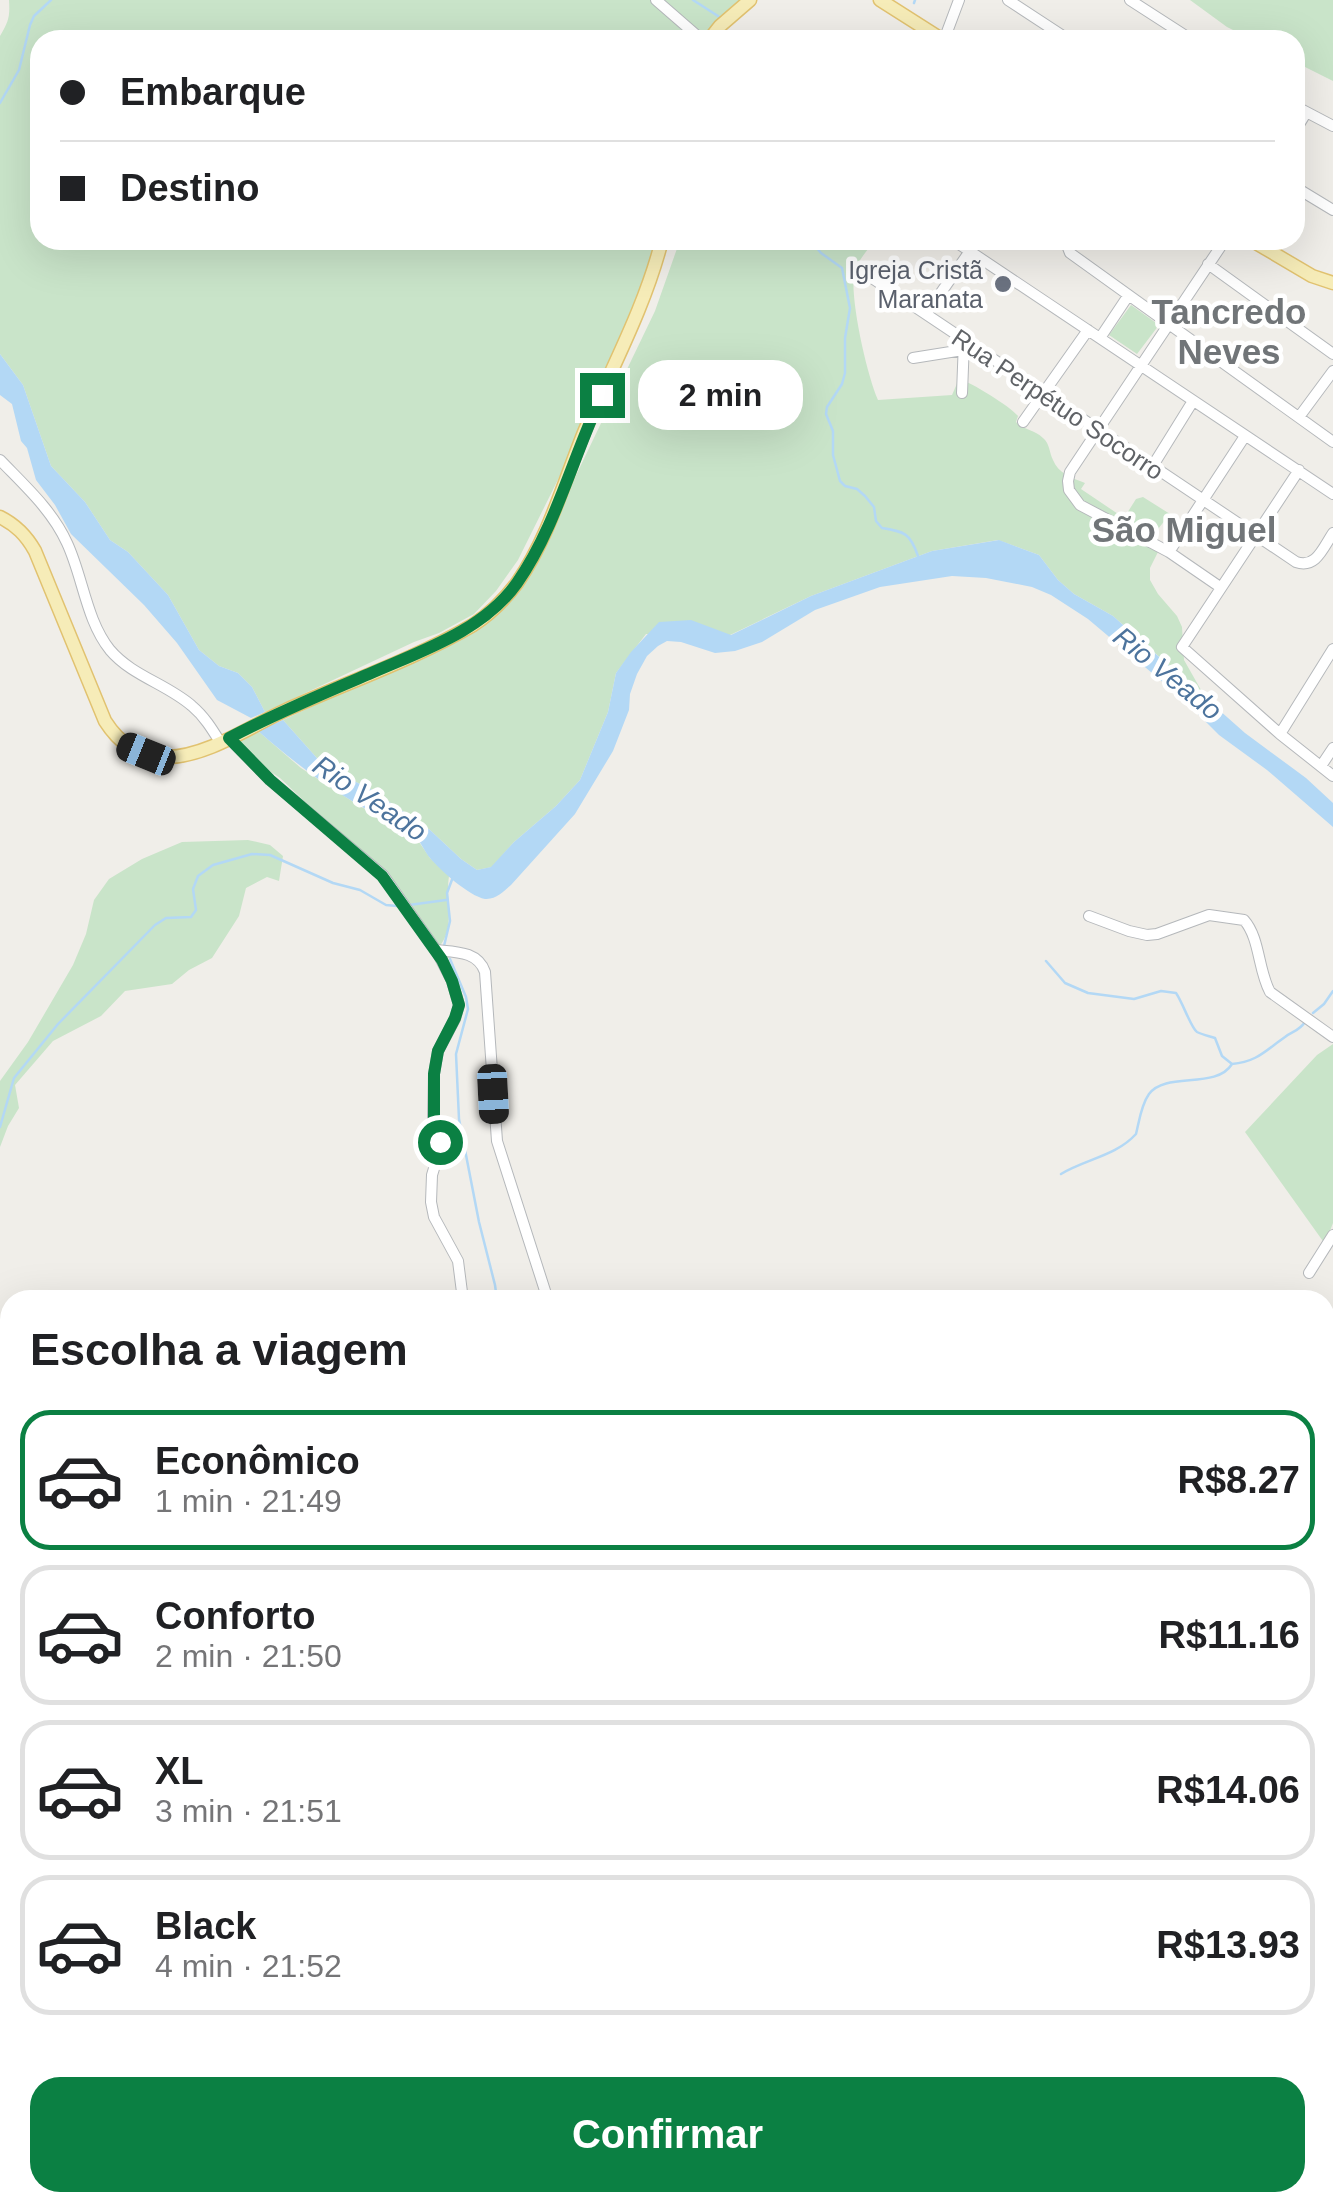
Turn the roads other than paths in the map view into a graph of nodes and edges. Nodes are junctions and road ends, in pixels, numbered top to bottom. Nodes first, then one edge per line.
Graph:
1 (656, 0) edge
2 (750, 0) edge
3 (880, 0) edge
4 (959, 0) edge
5 (1008, 0) edge
6 (1130, 0) edge
7 (694, 30) edge
8 (716, 30) edge
9 (927, 30) edge
10 (947, 30) edge
11 (1054, 30) edge
12 (1176, 30) edge
13 (1306, 113) edge
14 (1333, 126) edge
15 (1305, 193) edge
16 (1333, 210) edge
17 (659, 250) edge
18 (1069, 250) edge
19 (1218, 250) edge
20 (1268, 250) edge
21 (970, 251) joint
22 (1208, 264) junction
23 (863, 272) dead end
24 (1333, 282) edge
25 (1128, 296) junction
26 (926, 314) junction
27 (1169, 323) junction
28 (1088, 330) junction
29 (1100, 338) junction
30 (964, 345) junction
31 (1333, 354) edge
32 (913, 358) dead end
33 (1140, 366) junction
34 (1333, 371) edge
35 (1044, 392) junction
36 (962, 394) dead end
37 (1194, 401) junction
38 (1298, 417) junction
39 (1024, 422) dead end
40 (1098, 430) junction
41 (1245, 436) junction
42 (1333, 442) edge
43 (0, 460) edge
44 (1152, 467) junction
45 (1299, 470) junction
46 (1333, 494) edge
47 (1204, 502) junction
48 (0, 516) edge
49 (1333, 533) edge
50 (1257, 534) junction
51 (1169, 552) junction
52 (1220, 587) junction
53 (1333, 649) edge
54 (1280, 734) junction
55 (225, 740) junction
56 (1333, 748) edge
57 (1321, 766) junction
58 (1333, 776) edge
59 (1089, 916) dead end
60 (436, 950) junction
61 (1333, 1037) edge
62 (1333, 1235) edge
63 (1309, 1273) dead end
64 (462, 1290) edge
65 (545, 1290) edge

1 - 7 street
2 - 8 main road
3 - 9 main road
4 - 10 street
5 - 11 street
6 - 12 street
13 - 14 street
15 - 16 street
17 - 55 main road
18 - 25 street
19 - 22 street
20 - 24 main road
21 - 26 street
21 - 28 street
22 - 27 street
22 - 31 street
23 - 26 street, Rua Perpétuo Socorro
25 - 27 street
25 - 29 street
26 - 30 street, Rua Perpétuo Socorro
27 - 33 street
27 - 38 street
28 - 29 street
28 - 35 street
29 - 33 street
30 - 32 street, Rua Perpétuo Socorro
30 - 35 street, Rua Perpétuo Socorro
30 - 36 street
33 - 37 street
33 - 40 street
34 - 38 street
35 - 39 street
35 - 40 street, Rua Perpétuo Socorro
37 - 41 street
37 - 44 street
38 - 42 street
40 - 44 street, Rua Perpétuo Socorro
40 - 51 street
41 - 45 street
41 - 47 street
43 - 55 street
44 - 47 street, Rua Perpétuo Socorro
45 - 46 street
45 - 50 street
47 - 50 street, Rua Perpétuo Socorro
47 - 51 street
48 - 55 main road
49 - 50 street, Rua Perpétuo Socorro
50 - 52 street
51 - 52 street
52 - 54 street
53 - 54 street
54 - 57 street
55 - 60 street
56 - 57 street
57 - 58 street
59 - 61 street
60 - 64 street
60 - 65 street
62 - 63 street

